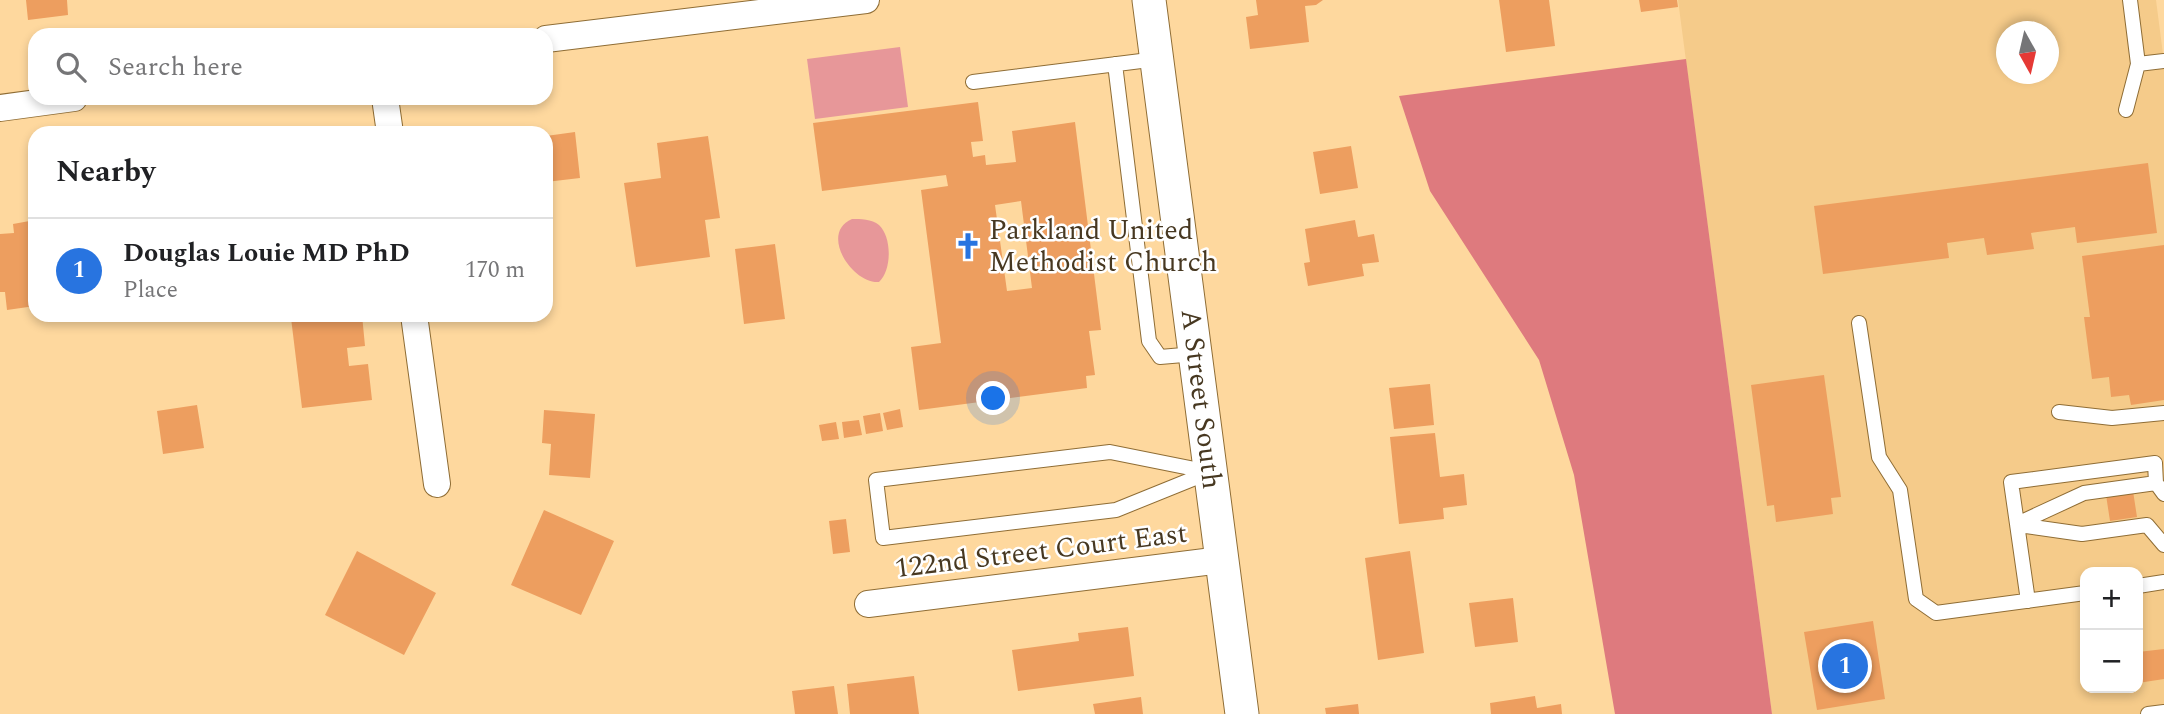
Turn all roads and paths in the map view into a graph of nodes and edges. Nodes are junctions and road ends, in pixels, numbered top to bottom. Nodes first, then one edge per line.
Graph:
1 (866, 0) edge
2 (1149, 0) edge
3 (2130, 0) edge
4 (553, 37) edge
5 (1157, 59) junction
6 (2164, 61) edge
7 (1115, 64) junction
8 (2138, 64) junction
9 (973, 82) dead end
10 (28, 104) edge
11 (386, 105) edge
12 (0, 107) edge
13 (2126, 110) dead end
14 (389, 126) edge
15 (415, 322) edge
16 (1859, 323) dead end
17 (1195, 354) junction
18 (2059, 412) dead end
19 (2164, 413) edge
20 (1210, 472) junction
21 (437, 484) dead end
22 (2160, 489) edge
23 (2017, 524) junction
24 (2164, 545) edge
25 (1221, 560) junction
26 (2164, 582) edge
27 (2143, 585) edge
28 (2080, 594) edge
29 (2028, 601) junction
30 (868, 604) dead end
31 (2164, 712) edge
32 (1242, 714) edge
33 (2148, 714) edge

1 - 4 street
2 - 5 street, A Street South
3 - 8 lane
5 - 7 lane
5 - 17 street, A Street South
6 - 8 lane
7 - 9 lane
7 - 17 lane
8 - 13 lane
10 - 12 street
11 - 14 street
15 - 21 street
16 - 29 lane
17 - 20 street, A Street South
18 - 19 lane
20 - 20 lane
20 - 25 street, A Street South
22 - 23 lane
22 - 23 lane
23 - 24 lane
23 - 29 lane
25 - 30 street, 122nd Street Court East
25 - 32 street, A Street South
26 - 27 lane
28 - 29 lane
31 - 33 lane

